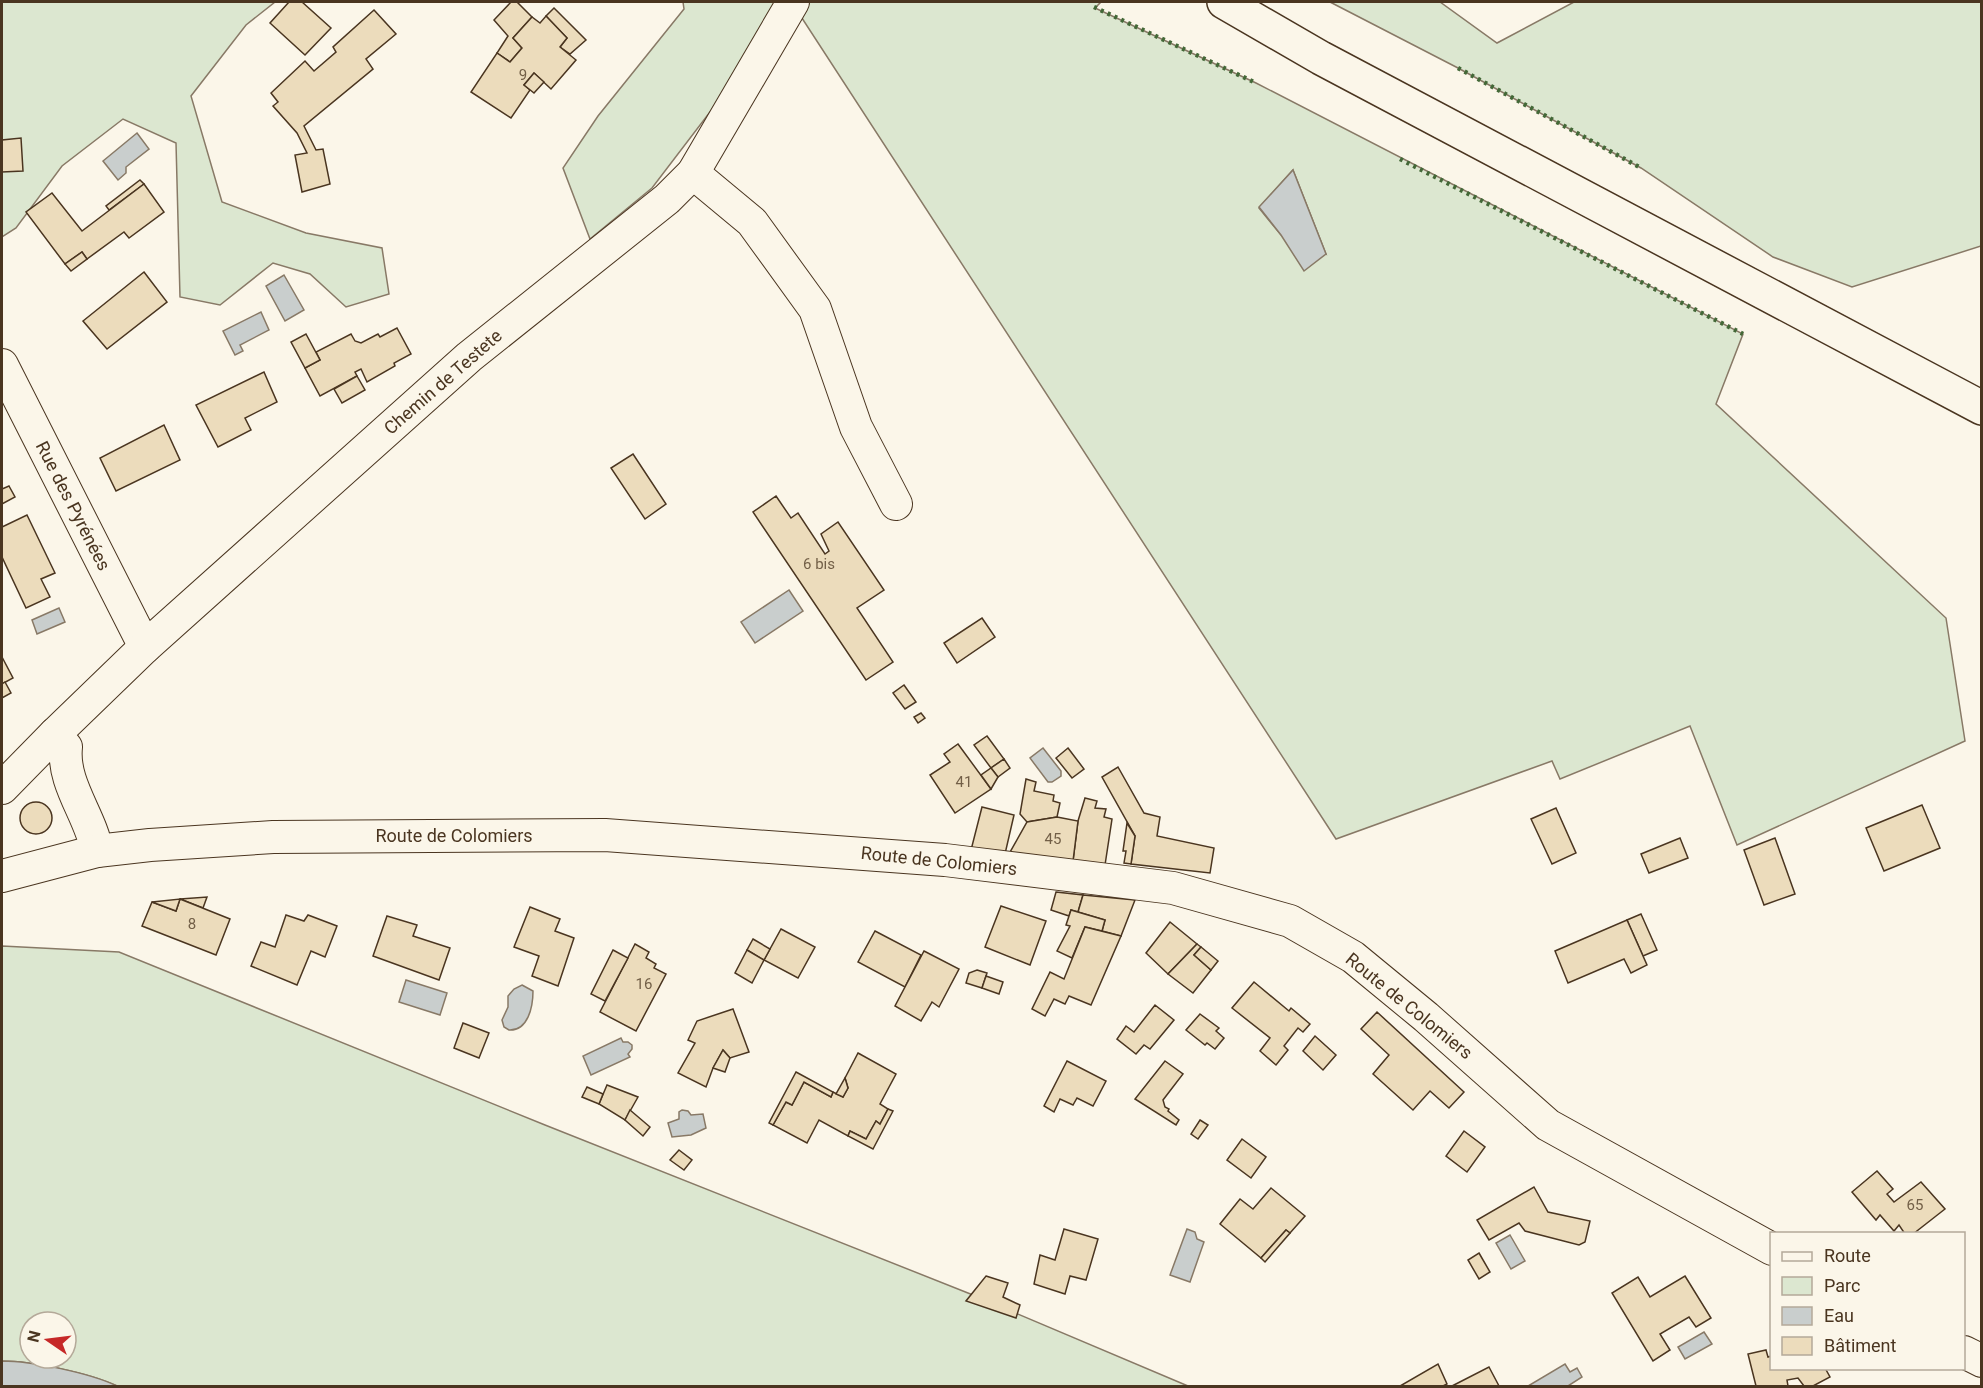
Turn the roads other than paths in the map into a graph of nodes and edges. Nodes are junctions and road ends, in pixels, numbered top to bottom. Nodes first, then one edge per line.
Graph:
1 (793, 2) edge
2 (1224, 2) edge
3 (693, 173) junction
4 (2, 365) edge
5 (1982, 408) edge
6 (896, 504) dead end
7 (145, 647) junction
8 (55, 734) junction
9 (2, 788) edge
10 (97, 851) junction
11 (2, 876) edge
12 (1770, 1247) edge
13 (1965, 1353) edge
14 (1982, 1362) edge

1 - 3 street, Chemin de Testete
2 - 5 main road
3 - 6 street
3 - 7 street, Chemin de Testete
4 - 7 street, Rue des Pyrénées
7 - 8 street, Chemin de Testete
8 - 9 street, Chemin de Testete
8 - 10 street
10 - 11 street, Route de Colomiers
10 - 12 street, Route de Colomiers
13 - 14 street

